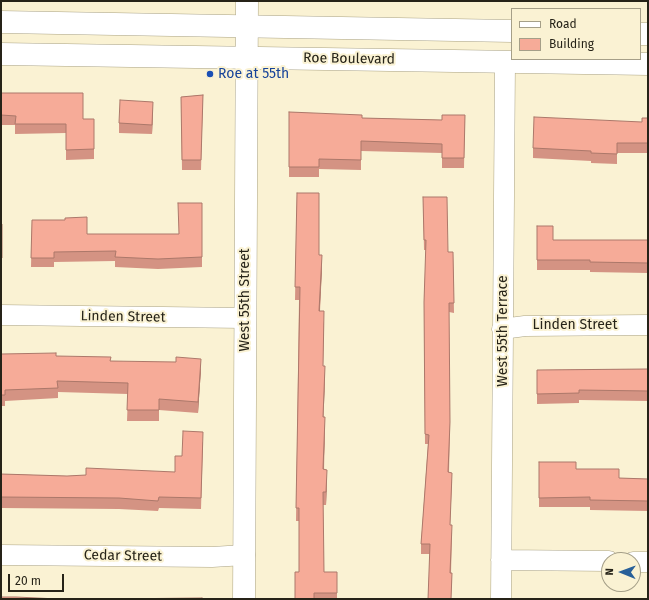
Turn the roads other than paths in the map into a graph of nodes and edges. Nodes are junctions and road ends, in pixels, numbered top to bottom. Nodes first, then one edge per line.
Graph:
1 (247, 1) edge
2 (1, 22) edge
3 (247, 26) junction
4 (511, 31) edge
5 (1, 54) edge
6 (247, 57) junction
7 (505, 62) junction
8 (648, 64) edge
9 (1, 315) edge
10 (244, 318) junction
11 (648, 325) edge
12 (502, 329) junction
13 (1, 555) edge
14 (245, 555) junction
15 (501, 560) junction
16 (601, 561) edge
17 (244, 599) edge
18 (501, 599) edge

1 - 3 main road, West 55th Street
2 - 3 main road
3 - 4 main road
3 - 6 main road, West 55th Street
5 - 6 main road, Roe Boulevard
6 - 7 main road, Roe Boulevard
6 - 10 main road, West 55th Street
7 - 8 main road, Roe Boulevard
7 - 12 street, West 55th Terrace
9 - 10 street, Linden Street
10 - 14 main road, West 55th Street
11 - 12 street, Linden Street
12 - 15 street, West 55th Terrace
13 - 14 street, Cedar Street
14 - 17 main road, West 55th Street
15 - 16 street
15 - 18 street, West 55th Terrace

